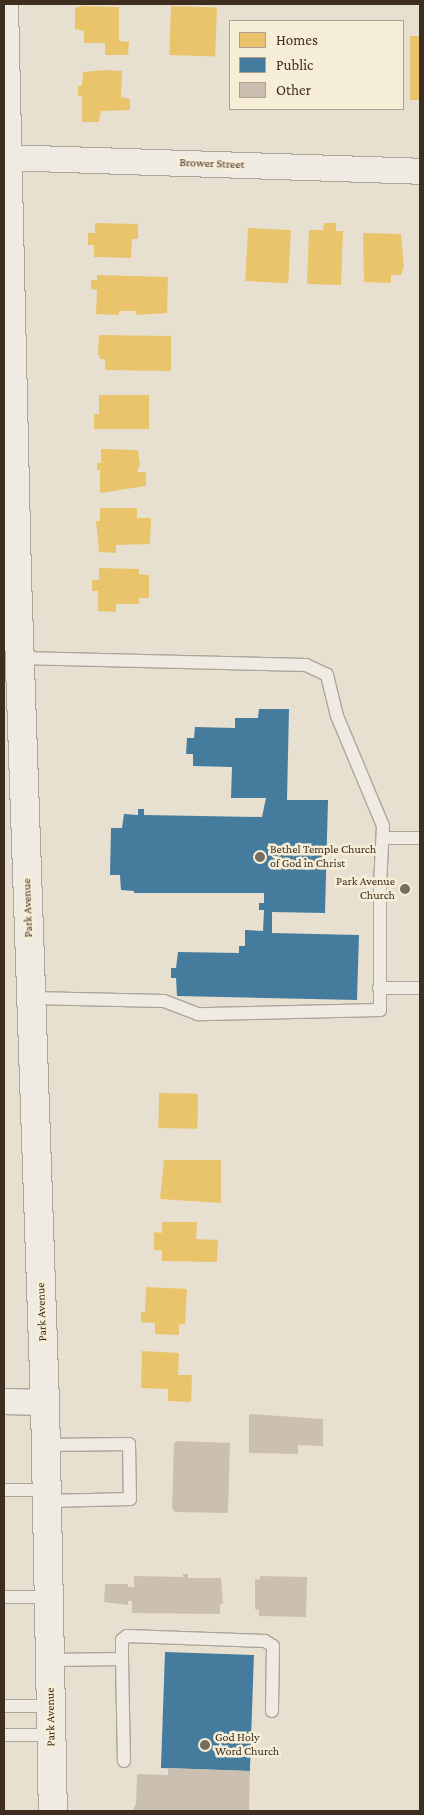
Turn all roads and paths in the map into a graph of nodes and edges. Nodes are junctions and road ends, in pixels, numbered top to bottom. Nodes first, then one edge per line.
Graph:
1 (4, 4) edge
2 (5, 157) edge
3 (420, 171) edge
4 (10, 577) edge
5 (20, 658) junction
6 (382, 838) junction
7 (420, 838) edge
8 (379, 988) junction
9 (420, 988) edge
10 (31, 998) junction
11 (4, 1401) edge
12 (45, 1402) junction
13 (46, 1445) junction
14 (4, 1490) edge
15 (47, 1495) junction
16 (49, 1596) junction
17 (4, 1597) edge
18 (122, 1659) junction
19 (50, 1660) junction
20 (4, 1706) edge
21 (51, 1706) junction
22 (272, 1711) dead end
23 (4, 1735) edge
24 (52, 1735) junction
25 (124, 1761) dead end
26 (53, 1811) edge

1 - 2 main road, Park Avenue
2 - 3 street, Brower Street
2 - 4 main road, Park Avenue
4 - 5 main road, Park Avenue
5 - 6 lane
5 - 10 main road, Park Avenue
6 - 7 lane
6 - 8 lane
8 - 9 lane
8 - 10 lane
10 - 12 main road, Park Avenue
11 - 12 street
12 - 13 main road, Park Avenue
13 - 15 main road, Park Avenue
13 - 15 lane
14 - 15 lane
15 - 16 main road, Park Avenue
16 - 17 lane
16 - 19 main road, Park Avenue
18 - 19 lane
18 - 22 lane
18 - 25 lane
19 - 21 main road, Park Avenue
20 - 21 lane
21 - 24 main road, Park Avenue
23 - 24 lane
24 - 26 main road, Park Avenue

